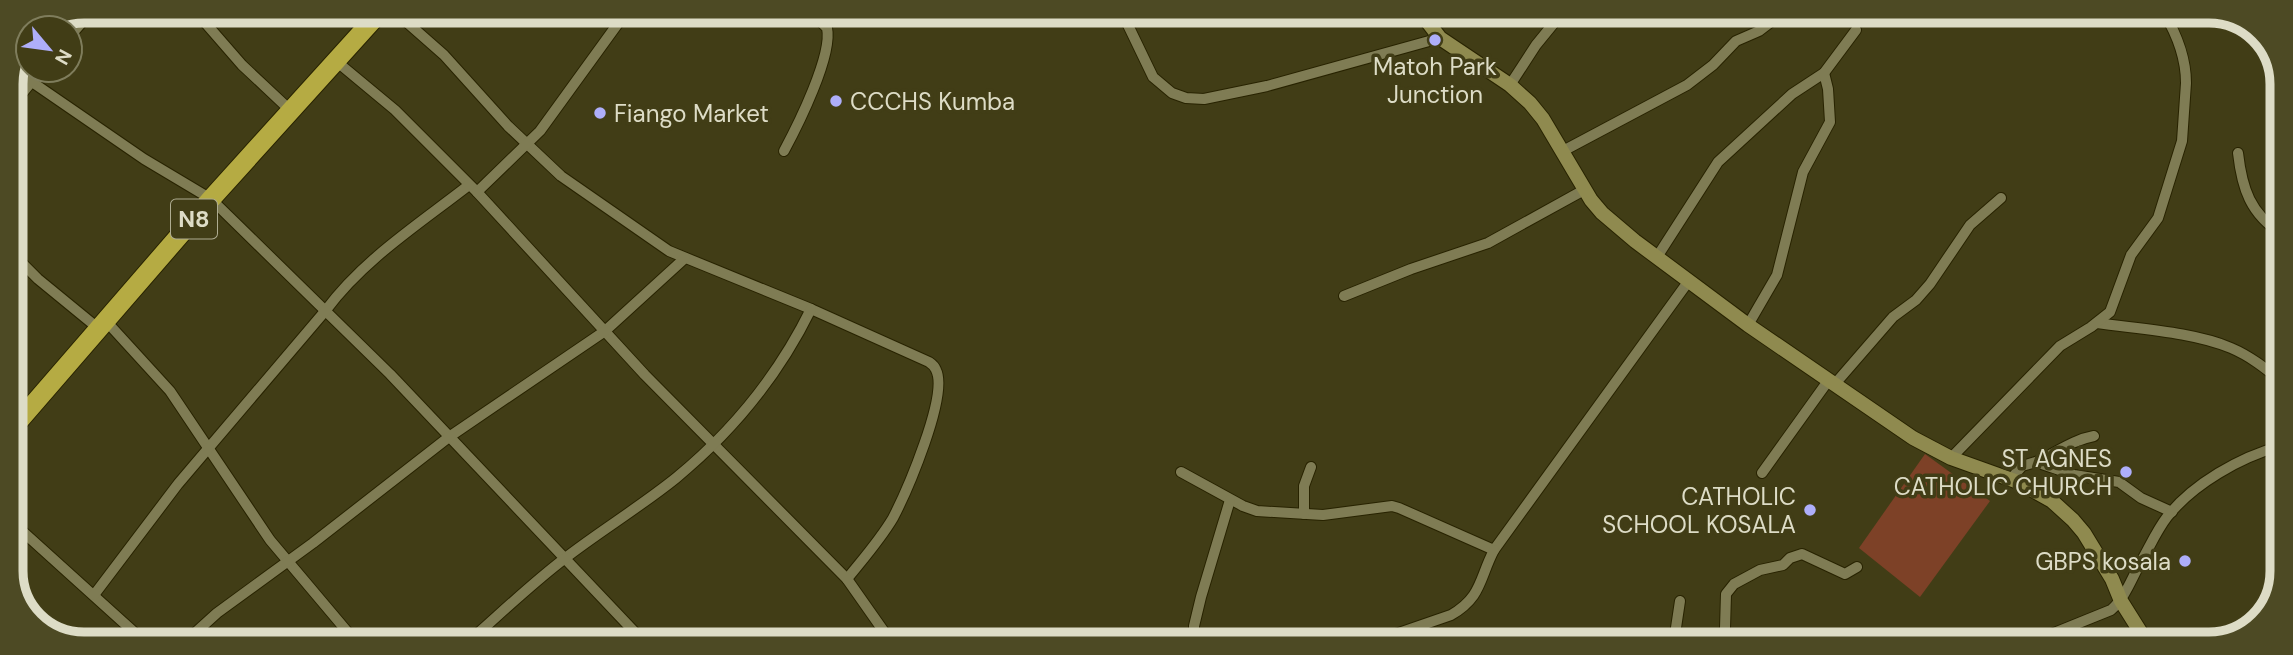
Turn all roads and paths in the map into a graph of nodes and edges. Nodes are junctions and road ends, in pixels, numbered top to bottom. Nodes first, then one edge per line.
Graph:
1 (205, 23) edge
2 (370, 23) edge
3 (408, 23) edge
4 (617, 23) edge
5 (821, 23) edge
6 (1127, 23) edge
7 (1428, 23) edge
8 (1554, 23) edge
9 (1770, 23) edge
10 (2170, 23) edge
11 (1856, 30) dead end
12 (1440, 38) junction
13 (336, 61) junction
14 (1824, 73) junction
15 (35, 84) edge
16 (1510, 85) junction
17 (291, 111) junction
18 (526, 144) junction
19 (784, 151) dead end
20 (1561, 152) junction
21 (2238, 153) dead end
22 (473, 188) junction
23 (1584, 190) junction
24 (2001, 198) dead end
25 (211, 199) junction
26 (2270, 224) edge
27 (1657, 257) junction
28 (685, 258) junction
29 (23, 265) edge
30 (1688, 282) junction
31 (1344, 296) dead end
32 (811, 309) junction
33 (326, 310) junction
34 (2097, 323) junction
35 (102, 325) junction
36 (1748, 326) junction
37 (605, 331) junction
38 (2270, 372) edge
39 (1831, 383) junction
40 (23, 416) edge
41 (2094, 436) dead end
42 (449, 437) junction
43 (713, 446) junction
44 (209, 449) junction
45 (2270, 450) edge
46 (1951, 458) junction
47 (2036, 462) junction
48 (1311, 467) dead end
49 (1181, 472) dead end
50 (1762, 472) dead end
51 (2011, 479) junction
52 (1230, 500) junction
53 (2172, 512) junction
54 (1304, 514) junction
55 (23, 532) edge
56 (1494, 550) junction
57 (564, 559) junction
58 (288, 561) junction
59 (1857, 567) dead end
60 (847, 579) junction
61 (94, 595) junction
62 (1680, 601) dead end
63 (2121, 601) junction
64 (1412, 629) junction
65 (134, 632) edge
66 (196, 632) edge
67 (348, 632) edge
68 (480, 632) edge
69 (634, 632) edge
70 (884, 632) edge
71 (1194, 632) edge
72 (1402, 632) edge
73 (1412, 632) edge
74 (1675, 632) edge
75 (1724, 632) edge
76 (2057, 632) edge
77 (2140, 632) edge

1 - 17 street
2 - 13 highway, N8
3 - 18 street
4 - 18 street
5 - 19 street
6 - 12 street
7 - 12 main road
8 - 16 street
9 - 20 street
10 - 34 street
11 - 14 street
12 - 16 main road
13 - 17 highway, N8
13 - 22 street
14 - 27 street
14 - 36 street
15 - 25 street
16 - 20 main road
17 - 25 highway, N8
18 - 22 street
18 - 28 street
20 - 23 main road
21 - 26 street
22 - 33 street
22 - 37 street
23 - 27 main road
23 - 31 street
24 - 39 street
25 - 33 street
25 - 35 highway, N8
27 - 30 main road
28 - 32 street
28 - 37 street
29 - 35 street
30 - 36 main road
30 - 56 street
32 - 43 street
32 - 60 street
33 - 42 street
33 - 44 street
34 - 38 street
34 - 46 street
35 - 40 highway, N8
35 - 44 street
36 - 39 main road
37 - 42 street
37 - 43 street
39 - 46 main road
39 - 50 street
41 - 47 street
42 - 57 street
42 - 58 street
43 - 57 street
43 - 60 street
44 - 58 street
44 - 61 street
45 - 53 street
46 - 51 main road
47 - 51 street
47 - 53 street
48 - 54 street
49 - 52 street
51 - 63 main road
52 - 54 street
52 - 71 street
53 - 63 street
54 - 56 street
55 - 61 street
56 - 64 street
57 - 68 street
57 - 69 street
58 - 66 street
58 - 67 street
59 - 75 street
60 - 70 street
61 - 65 street
62 - 74 street
63 - 76 street
63 - 77 main road
64 - 72 street
64 - 73 street

